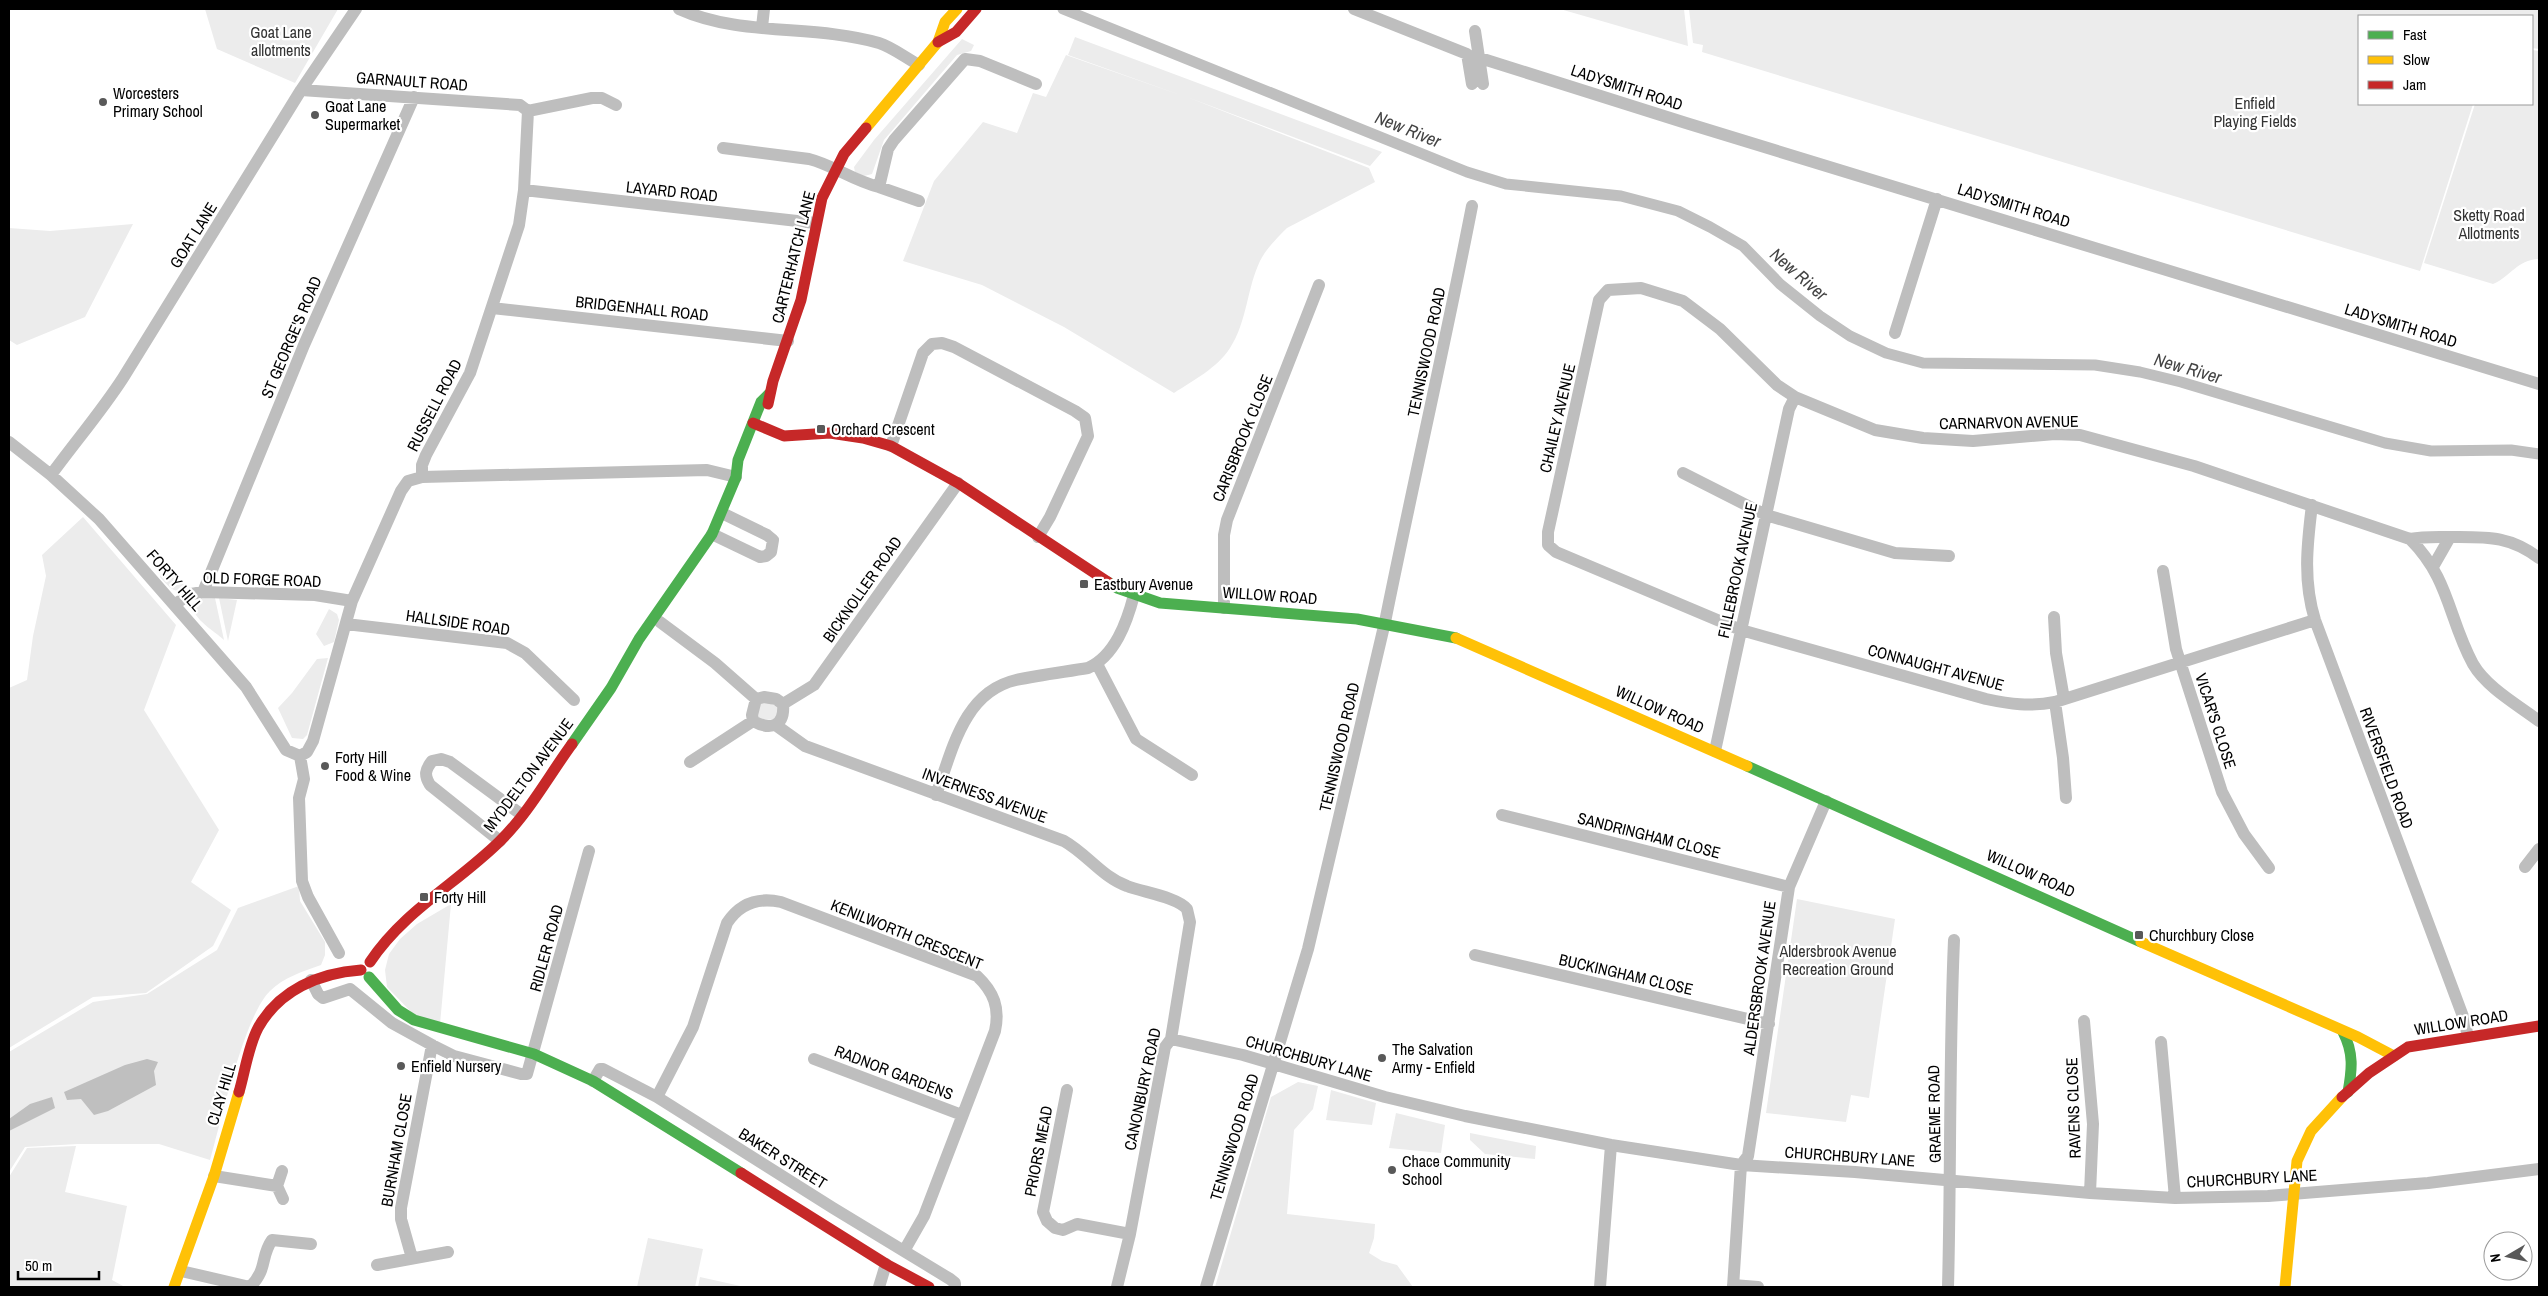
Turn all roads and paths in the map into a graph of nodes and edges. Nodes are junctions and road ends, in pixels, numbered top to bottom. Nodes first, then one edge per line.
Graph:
1 (356, 9) edge
2 (679, 9) edge
3 (764, 9) edge
4 (957, 9) edge
5 (976, 9) edge
6 (1354, 9) edge
7 (762, 27) junction
8 (1475, 30) dead end
9 (938, 42) junction
10 (1480, 58) junction
11 (919, 65) junction
12 (1036, 84) dead end
13 (302, 90) junction
14 (414, 97) junction
15 (616, 105) dead end
16 (524, 108) junction
17 (723, 148) dead end
18 (835, 171) junction
19 (879, 187) junction
20 (524, 190) junction
21 (1937, 198) junction
22 (919, 201) dead end
23 (1472, 206) dead end
24 (816, 223) junction
25 (1320, 285) dead end
26 (1608, 290) joint
27 (492, 308) junction
28 (1895, 333) dead end
29 (788, 341) junction
30 (2539, 384) edge
31 (1795, 397) junction
32 (756, 425) junction
33 (9, 442) edge
34 (891, 446) junction
35 (1683, 473) dead end
36 (51, 475) junction
37 (737, 475) junction
38 (422, 477) junction
39 (958, 483) junction
40 (2312, 505) junction
41 (722, 512) junction
42 (1766, 515) junction
43 (712, 534) junction
44 (1038, 537) junction
45 (2450, 537) junction
46 (2410, 539) junction
47 (1556, 552) joint
48 (1949, 556) dead end
49 (2539, 558) edge
50 (2434, 566) junction
51 (2163, 572) dead end
52 (681, 581) junction
53 (203, 592) junction
54 (1134, 595) junction
55 (352, 601) junction
56 (175, 604) junction
57 (1224, 608) junction
58 (2054, 617) dead end
59 (2315, 620) junction
60 (660, 622) junction
61 (1385, 622) junction
62 (346, 624) junction
63 (1741, 630) junction
64 (632, 655) junction
65 (2179, 662) junction
66 (1097, 664) junction
67 (756, 699) junction
68 (574, 700) dead end
69 (2059, 701) junction
70 (783, 704) junction
71 (753, 721) junction
72 (2539, 721) edge
73 (777, 726) junction
74 (1715, 750) junction
75 (300, 756) junction
76 (690, 762) dead end
77 (1192, 776) dead end
78 (936, 795) junction
79 (2066, 798) dead end
80 (1826, 801) junction
81 (522, 815) junction
82 (1502, 815) dead end
83 (500, 841) junction
84 (2539, 849) edge
85 (589, 851) dead end
86 (2525, 867) dead end
87 (2269, 868) dead end
88 (1789, 887) junction
89 (1177, 902) joint
90 (1954, 940) dead end
91 (339, 952) dead end
92 (1475, 954) dead end
93 (366, 970) junction
94 (312, 980) junction
95 (2084, 1022) dead end
96 (1769, 1024) junction
97 (2539, 1026) edge
98 (2343, 1032) junction
99 (2468, 1037) junction
100 (2161, 1042) dead end
101 (1168, 1043) junction
102 (432, 1045) junction
103 (534, 1054) junction
104 (2394, 1056) junction
105 (814, 1059) dead end
106 (1274, 1064) junction
107 (593, 1081) junction
108 (1067, 1090) dead end
109 (2348, 1092) junction
110 (657, 1097) junction
111 (962, 1115) junction
112 (1611, 1145) junction
113 (1741, 1165) junction
114 (2539, 1169) edge
115 (282, 1171) dead end
116 (214, 1176) junction
117 (1951, 1181) junction
118 (277, 1186) junction
119 (2090, 1194) junction
120 (2293, 1194) junction
121 (2175, 1198) junction
122 (283, 1199) dead end
123 (1130, 1234) junction
124 (311, 1244) dead end
125 (904, 1251) junction
126 (448, 1252) dead end
127 (412, 1258) junction
128 (886, 1264) junction
129 (377, 1265) dead end
130 (180, 1271) junction
131 (1733, 1286) edge
132 (174, 1287) edge
133 (250, 1287) edge
134 (879, 1287) edge
135 (929, 1287) edge
136 (955, 1287) edge
137 (1117, 1287) edge
138 (1206, 1287) edge
139 (1600, 1287) edge
140 (1758, 1287) edge
141 (1948, 1287) edge
142 (2285, 1287) edge

1 - 13 street, GOAT LANE
2 - 7 street
3 - 7 street
4 - 9 street, CARTERHATCH LANE
5 - 9 street, CARTERHATCH LANE
6 - 10 street
7 - 11 street
8 - 10 street
9 - 11 street, CARTERHATCH LANE
10 - 21 street, LADYSMITH ROAD
11 - 18 street, CARTERHATCH LANE
12 - 19 street
13 - 14 street, GARNAULT ROAD
13 - 36 street, GOAT LANE
14 - 16 street, GARNAULT ROAD
14 - 53 street, ST GEORGE'S ROAD
15 - 16 street, GARNAULT ROAD
16 - 20 street, RUSSELL ROAD
17 - 18 street
18 - 19 street
18 - 24 street, CARTERHATCH LANE
19 - 22 street
20 - 24 street, LAYARD ROAD
20 - 27 street, RUSSELL ROAD
21 - 28 street
21 - 30 street, LADYSMITH ROAD
23 - 61 street, TENNISWOOD ROAD
24 - 29 street, CARTERHATCH LANE
25 - 57 street, CARISBROOK CLOSE
26 - 31 street, CARNARVON AVENUE
26 - 47 street, CHAILEY AVENUE
27 - 29 street, BRIDGENHALL ROAD
27 - 38 street, RUSSELL ROAD
29 - 32 street, CARTERHATCH LANE
31 - 40 street, CARNARVON AVENUE
31 - 42 street, FILLEBROOK AVENUE
32 - 34 street, WILLOW ROAD
32 - 37 street, CARTERHATCH LANE
33 - 36 street, FORTY HILL
34 - 39 street, WILLOW ROAD
34 - 44 street
35 - 42 street
36 - 56 street, FORTY HILL
37 - 38 street
37 - 41 street, MYDDELTON AVENUE
38 - 55 street, RUSSELL ROAD
39 - 44 street, WILLOW ROAD
39 - 70 street, BICKNOLLER ROAD
40 - 46 street, CARNARVON AVENUE
40 - 59 street, RIVERSFIELD ROAD
41 - 43 street, MYDDELTON AVENUE
41 - 43 street
42 - 48 street
42 - 63 street, FILLEBROOK AVENUE
43 - 52 street, MYDDELTON AVENUE
44 - 54 street, WILLOW ROAD
45 - 46 street
45 - 49 street
45 - 50 street
46 - 50 street
47 - 63 street, CONNAUGHT AVENUE
50 - 72 street
51 - 65 street, VICAR'S CLOSE
52 - 60 street, MYDDELTON AVENUE
52 - 64 street, MYDDELTON AVENUE
53 - 55 street, OLD FORGE ROAD
53 - 56 street, OLD FORGE ROAD
54 - 57 street, WILLOW ROAD
54 - 66 street
55 - 62 street, RUSSELL ROAD
56 - 75 street, FORTY HILL
57 - 61 street, WILLOW ROAD
58 - 69 street
59 - 65 street, CONNAUGHT AVENUE
59 - 99 street, RIVERSFIELD ROAD
60 - 64 street, MYDDELTON AVENUE
60 - 67 street
61 - 74 street, WILLOW ROAD
61 - 106 street, TENNISWOOD ROAD
62 - 68 street, HALLSIDE ROAD
62 - 75 street, RUSSELL ROAD
63 - 69 street, CONNAUGHT AVENUE
63 - 74 street, FILLEBROOK AVENUE
64 - 81 street, MYDDELTON AVENUE
65 - 69 street, CONNAUGHT AVENUE
65 - 87 street, VICAR'S CLOSE
66 - 77 street
66 - 78 street
67 - 70 street
67 - 71 street
69 - 79 street
70 - 73 street
71 - 73 street, INVERNESS AVENUE
71 - 76 street
73 - 78 street, INVERNESS AVENUE
74 - 80 street, WILLOW ROAD
75 - 91 street
78 - 89 street, INVERNESS AVENUE
80 - 88 street, ALDERSBROOK AVENUE
80 - 98 street, WILLOW ROAD
81 - 83 street, MYDDELTON AVENUE
81 - 83 street
82 - 88 street, SANDRINGHAM CLOSE
83 - 93 street, MYDDELTON AVENUE
84 - 86 street
85 - 103 street, RIDLER ROAD
88 - 96 street, ALDERSBROOK AVENUE
89 - 101 street, CANONBURY ROAD
90 - 117 street, GRAEME ROAD
92 - 96 street, BUCKINGHAM CLOSE
93 - 94 street, CLAY HILL
93 - 103 street, BAKER STREET
94 - 102 street
94 - 116 street, CLAY HILL
95 - 119 street, RAVENS CLOSE
96 - 113 street, ALDERSBROOK AVENUE
97 - 99 street, WILLOW ROAD
98 - 104 street, WILLOW ROAD
98 - 109 street
99 - 104 street, WILLOW ROAD
100 - 121 street
101 - 106 street, CHURCHBURY LANE
101 - 123 street, CANONBURY ROAD
102 - 103 street
102 - 127 street, BURNHAM CLOSE
103 - 107 street, BAKER STREET
104 - 109 street
105 - 111 street, RADNOR GARDENS
106 - 112 street, CHURCHBURY LANE
106 - 138 street, TENNISWOOD ROAD
107 - 110 street, BAKER STREET
107 - 128 street, BAKER STREET
108 - 123 street, PRIORS MEAD
109 - 120 street
110 - 111 street, KENILWORTH CRESCENT
110 - 125 street, BAKER STREET
111 - 125 street, KENILWORTH CRESCENT
112 - 113 street, CHURCHBURY LANE
112 - 139 street
113 - 117 street, CHURCHBURY LANE
113 - 131 street, ALDERSBROOK AVENUE
114 - 120 street, CHURCHBURY LANE
115 - 118 street
116 - 118 street
116 - 130 street, CLAY HILL
117 - 119 street, CHURCHBURY LANE
117 - 141 street, GRAEME ROAD
118 - 122 street
119 - 121 street, CHURCHBURY LANE
120 - 121 street, CHURCHBURY LANE
120 - 142 street
123 - 137 street, CANONBURY ROAD
124 - 133 street
125 - 136 street, BAKER STREET
126 - 127 street
127 - 129 street
128 - 134 street
128 - 135 street, BAKER STREET
130 - 132 street, CLAY HILL
130 - 133 street
131 - 140 street

